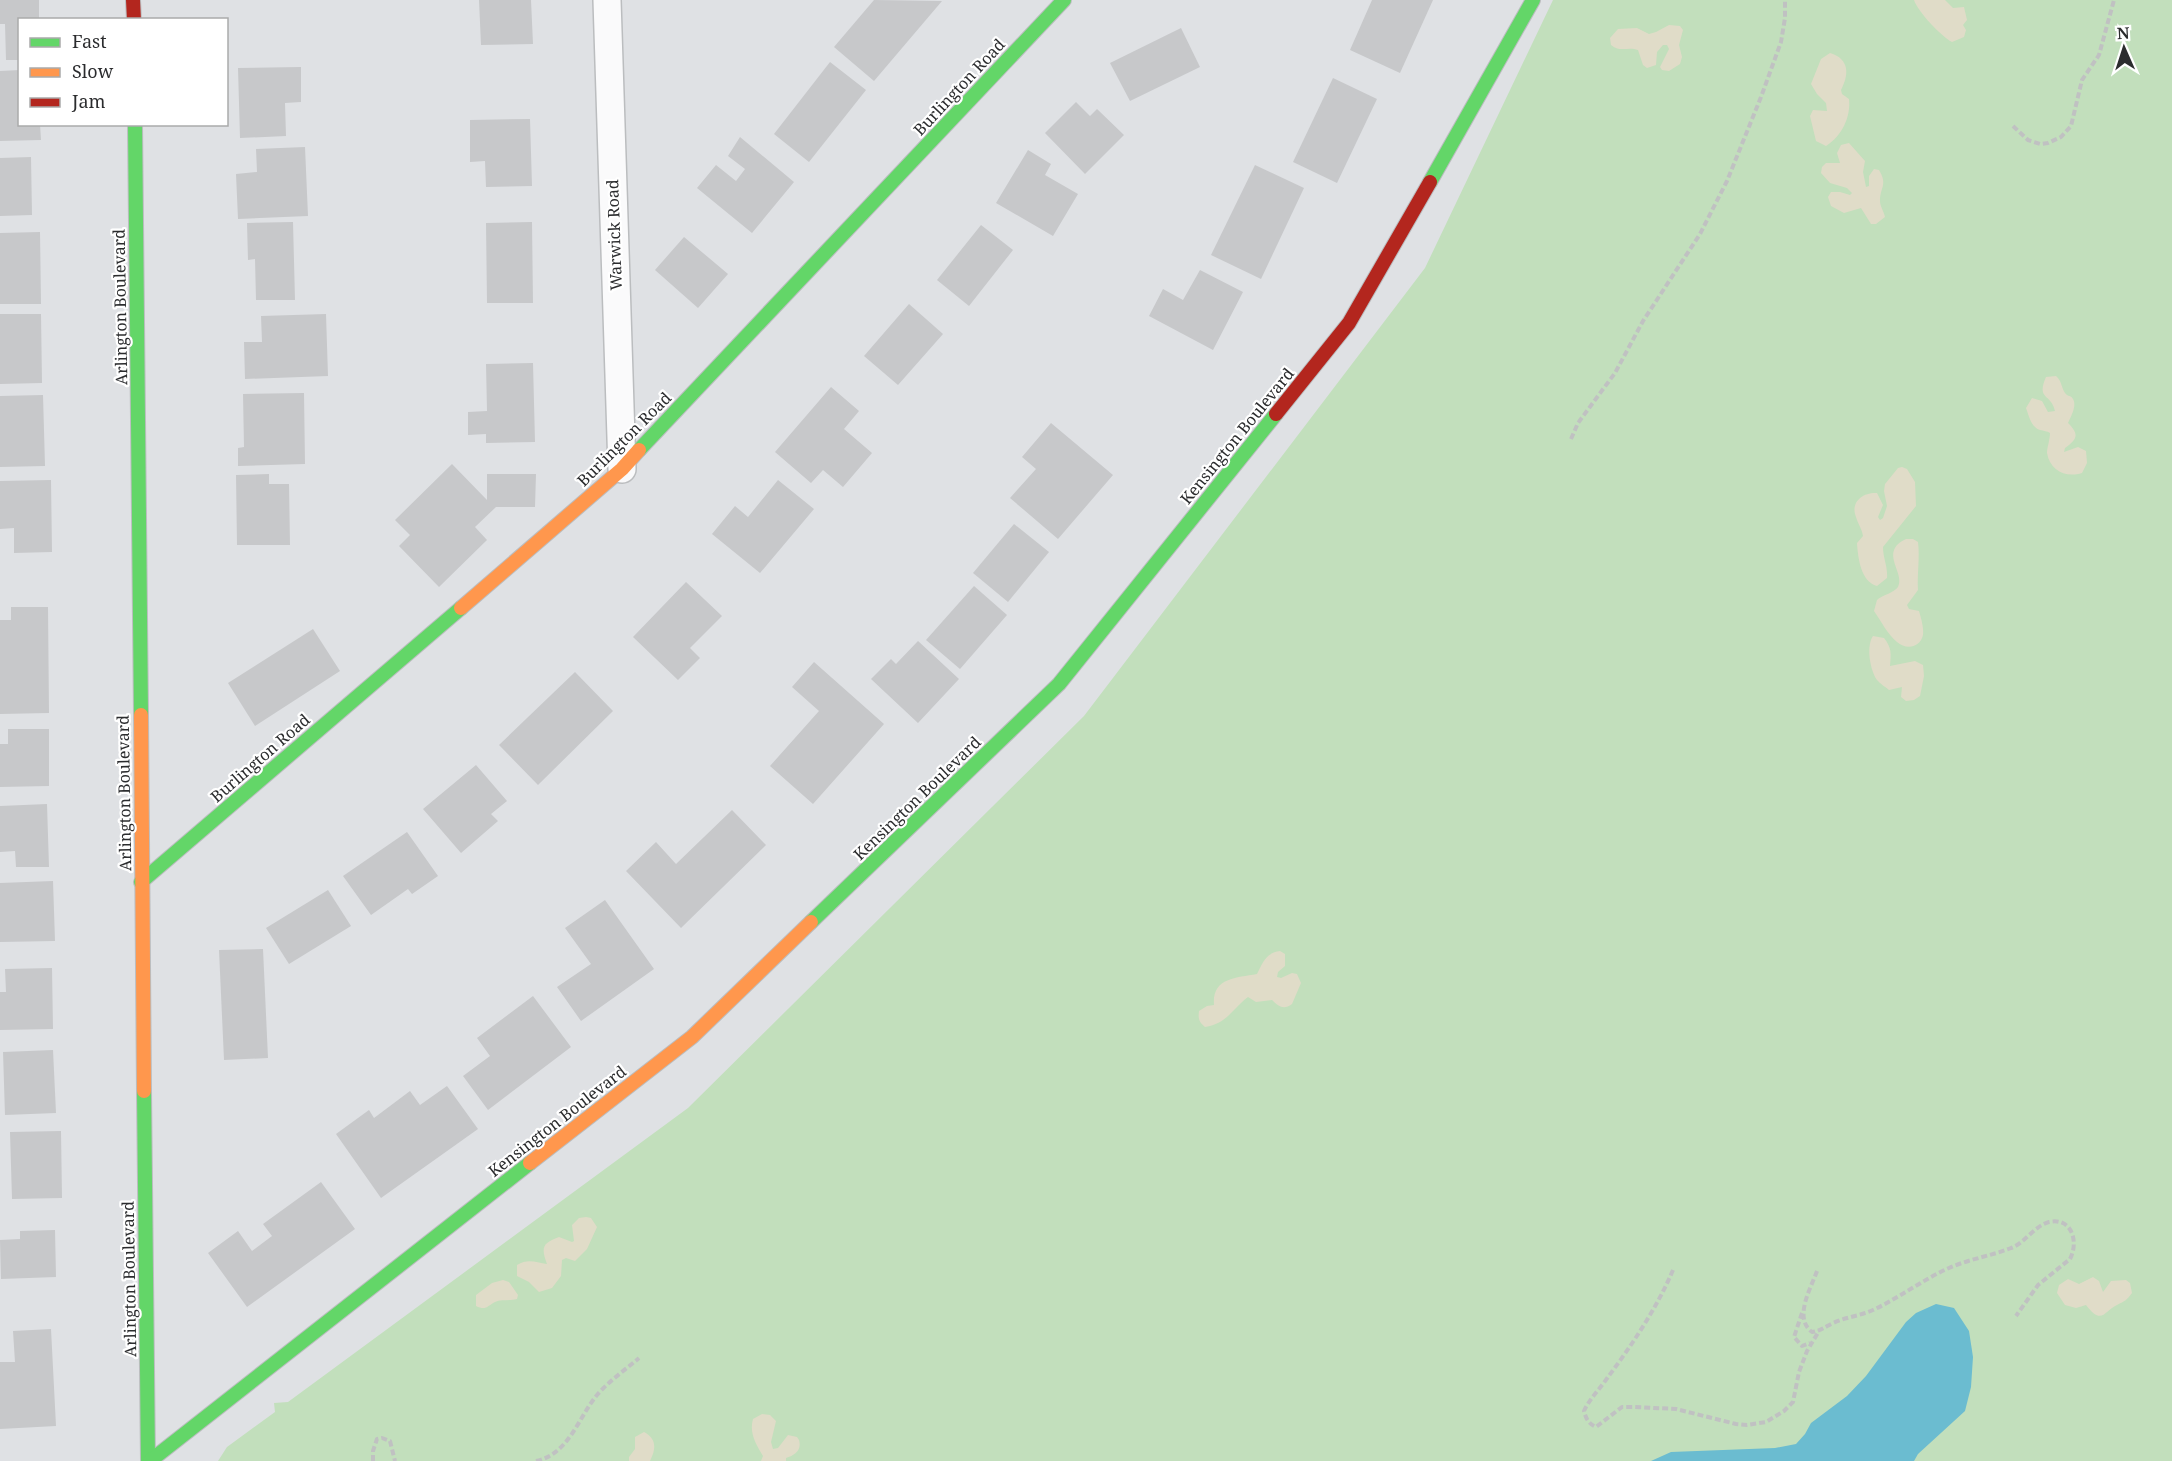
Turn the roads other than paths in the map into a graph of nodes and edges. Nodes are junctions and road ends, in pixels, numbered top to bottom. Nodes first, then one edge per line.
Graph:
1 (134, 0) edge
2 (607, 0) edge
3 (1064, 0) edge
4 (1533, 0) edge
5 (134, 18) edge
6 (135, 126) edge
7 (622, 469) junction
8 (141, 882) junction
9 (149, 1461) edge

1 - 5 street
2 - 7 street, Warwick Road
3 - 7 street, Burlington Road
4 - 9 street, Kensington Boulevard
6 - 8 street, Arlington Boulevard
7 - 8 street, Burlington Road
8 - 9 street, Arlington Boulevard

